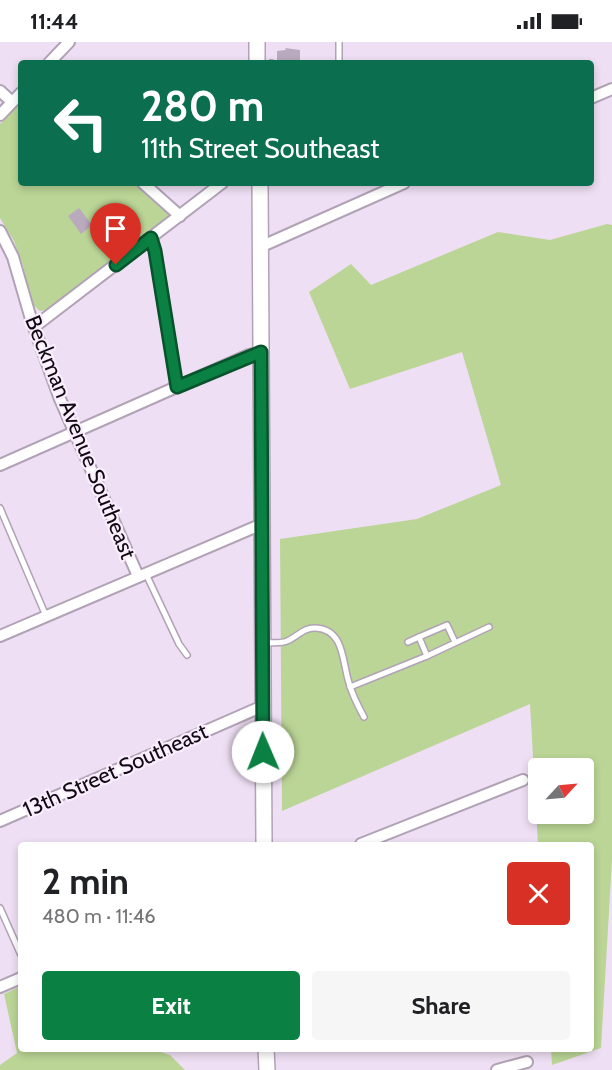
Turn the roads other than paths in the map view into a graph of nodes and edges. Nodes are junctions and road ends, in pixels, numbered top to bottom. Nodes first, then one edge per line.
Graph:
1 (69, 42) edge
2 (257, 42) edge
3 (339, 42) edge
4 (52, 60) edge
5 (264, 60) edge
6 (339, 60) edge
7 (612, 89) edge
8 (0, 91) edge
9 (18, 96) edge
10 (594, 98) edge
11 (12, 102) junction
12 (0, 115) edge
13 (146, 186) edge
14 (218, 186) edge
15 (260, 186) edge
16 (397, 186) edge
17 (180, 216) junction
18 (0, 231) edge
19 (151, 238) junction
20 (260, 247) junction
21 (34, 327) junction
22 (261, 352) junction
23 (177, 387) junction
24 (75, 432) junction
25 (0, 465) edge
26 (0, 508) edge
27 (262, 524) junction
28 (142, 574) junction
29 (46, 616) junction
30 (489, 627) dead end
31 (0, 636) edge
32 (419, 637) junction
33 (408, 642) dead end
34 (455, 642) junction
35 (262, 643) junction
36 (186, 655) dead end
37 (427, 656) junction
38 (350, 687) junction
39 (263, 706) junction
40 (364, 717) dead end
41 (523, 780) dead end
42 (0, 821) edge
43 (264, 842) edge
44 (366, 842) edge
45 (0, 908) edge
46 (18, 948) edge
47 (18, 979) edge
48 (0, 987) edge
49 (266, 1052) edge
50 (527, 1062) dead end
51 (267, 1070) edge
52 (497, 1070) edge

1 - 4 street
2 - 5 main road
3 - 6 lane
7 - 10 street
8 - 11 street
9 - 11 street
11 - 12 street
13 - 17 street
14 - 17 street
15 - 20 main road
16 - 20 street
17 - 19 street
18 - 21 street, Beckman Avenue Southeast
19 - 21 street
19 - 23 street
20 - 22 main road
21 - 24 street, Beckman Avenue Southeast
22 - 23 street
22 - 27 main road
23 - 24 street
24 - 25 street
24 - 28 street, Beckman Avenue Southeast
26 - 29 lane
27 - 28 street
27 - 35 main road
28 - 29 street
28 - 36 lane
29 - 31 street
30 - 34 lane
32 - 33 lane
32 - 34 lane
32 - 37 lane
34 - 37 lane
35 - 38 lane
35 - 39 main road
37 - 38 lane
38 - 40 lane
39 - 42 street, 13th Street Southeast
39 - 43 main road
41 - 44 street
45 - 46 lane
47 - 48 street
49 - 51 main road
50 - 52 street

